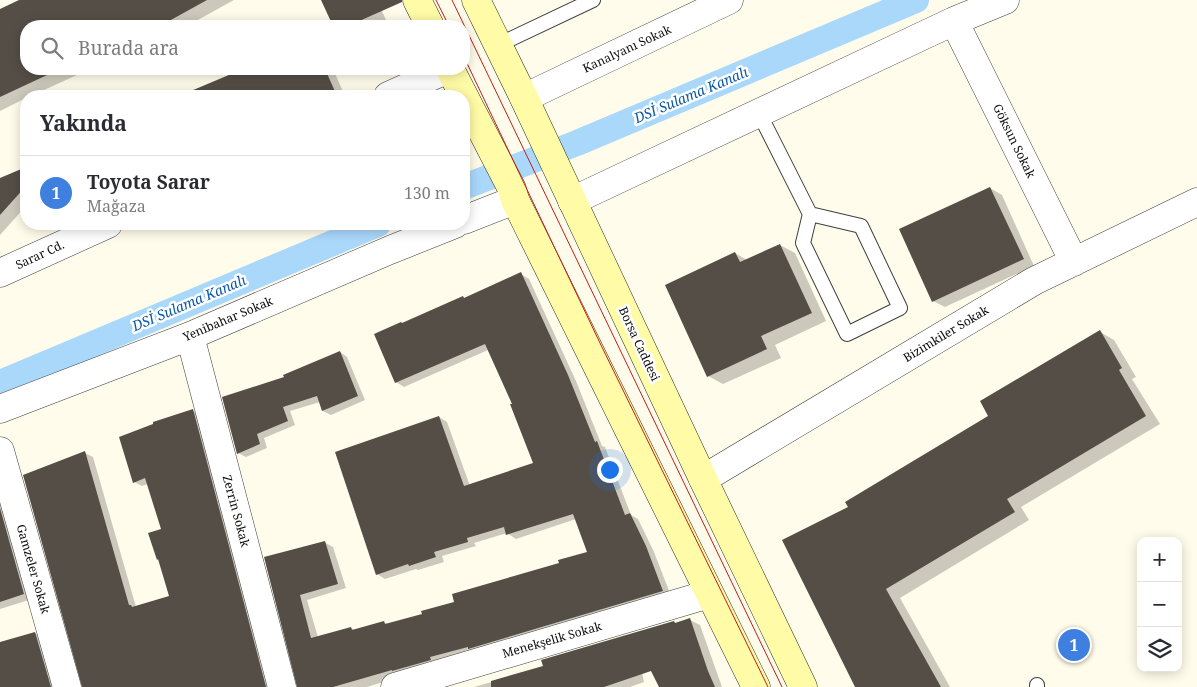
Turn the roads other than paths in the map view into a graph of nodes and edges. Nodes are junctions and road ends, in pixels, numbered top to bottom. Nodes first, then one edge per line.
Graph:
1 (417, 0) edge
2 (476, 0) edge
3 (593, 0) edge
4 (730, 0) edge
5 (1005, 0) edge
6 (427, 20) edge
7 (954, 21) junction
8 (498, 45) junction
9 (435, 75) edge
10 (452, 75) edge
11 (402, 90) edge
12 (460, 90) edge
13 (528, 105) junction
14 (470, 108) edge
15 (759, 113) junction
16 (514, 194) junction
17 (572, 201) junction
18 (1197, 202) edge
19 (810, 214) junction
20 (470, 217) edge
21 (95, 230) edge
22 (440, 230) edge
23 (1074, 262) junction
24 (0, 273) edge
25 (190, 336) junction
26 (0, 409) edge
27 (0, 451) edge
28 (703, 479) junction
29 (709, 594) junction
30 (67, 687) edge
31 (282, 687) edge
32 (394, 687) edge
33 (756, 687) edge
34 (803, 687) edge

1 - 6 main road
2 - 8 main road, Borsa Caddesi
3 - 8 lane
4 - 13 street, Kanalyanı Sokak
5 - 7 street
7 - 15 street
7 - 23 street, Göksun Sokak
8 - 13 main road, Borsa Caddesi
9 - 11 street
10 - 12 main road
13 - 17 main road, Borsa Caddesi
14 - 16 main road
15 - 17 street
15 - 19 lane
16 - 20 street
16 - 29 main road
17 - 28 main road, Borsa Caddesi
18 - 23 street, Bizimkiler Sokak
19 - 19 lane
21 - 24 street, Sarar Cd.
22 - 25 street, Yenibahar Sokak
23 - 28 street, Bizimkiler Sokak
25 - 26 street, Yenibahar Sokak
25 - 31 street, Zerrin Sokak
27 - 30 street, Gamzeler Sokak
28 - 34 main road, Borsa Caddesi
29 - 32 street, Menekşelik Sokak
29 - 33 main road

